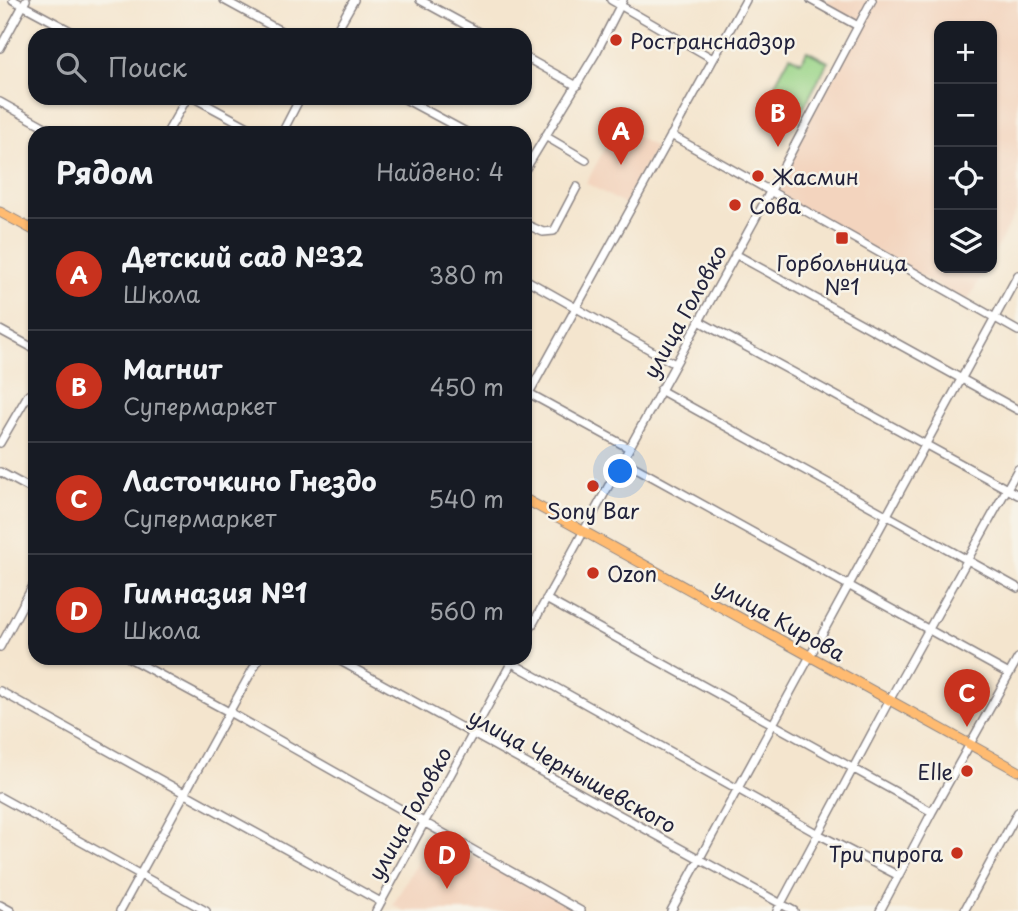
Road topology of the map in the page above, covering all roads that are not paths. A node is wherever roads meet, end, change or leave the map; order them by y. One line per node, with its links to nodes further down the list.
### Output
1 (13, 0): 10 (street)
2 (223, 0): 13 (street)
3 (354, 0): 14 (street)
4 (420, 0): 15 (street)
5 (611, 0): 9 (street)
6 (746, 0): 17 (street)
7 (811, 0): 11 (street)
8 (872, 0): 11 (street, улица Головко)
9 (622, 2): 17 (street); 19 (street)
10 (24, 3): 12 (street); 16 (street)
11 (858, 26): 35 (street, улица Головко)
12 (66, 28)
13 (275, 28)
14 (338, 28)
15 (471, 28)
16 (0, 48)
17 (713, 59): 30 (street)
18 (532, 61): 19 (street)
19 (577, 86): 31 (street)
20 (0, 102): 25 (street)
21 (183, 105): 26 (street)
22 (207, 105): 27 (street)
23 (296, 105): 28 (street)
24 (417, 105): 29 (street)
25 (43, 126)
26 (171, 126)
27 (246, 126)
28 (286, 126)
29 (455, 126)
30 (671, 135): 35 (street); 42 (street)
31 (545, 136): 32 (street); 33 (street)
32 (532, 157)
33 (586, 160)
34 (577, 187): 38 (street)
35 (769, 192): 39 (street, улица Головко); 43 (street)
36 (0, 212): 37 (main road)
37 (28, 227)
38 (532, 227)
39 (735, 254): 44 (street, улица Головко); 49 (street)
40 (1018, 275): 43 (street)
41 (532, 284): 42 (street)
42 (575, 308): 48 (street); 50 (street)
43 (995, 318): 46 (street); 49 (street)
44 (699, 321): 48 (street, улица Головко); 56 (street)
45 (0, 330): 47 (street)
46 (1018, 331)
47 (28, 345)
48 (675, 364): 51 (street, улица Головко)
49 (962, 379): 54 (street); 56 (street)
50 (532, 383)
51 (660, 390): 57 (street, улица Головко); 65 (street)
52 (28, 395): 55 (street)
53 (532, 395): 57 (street)
54 (1018, 410)
55 (0, 443)
56 (926, 445): 62 (street); 65 (street)
57 (629, 448): 58 (street, улица Головко)
58 (622, 460): 66 (street, улица Головко); 68 (street)
59 (1018, 469): 62 (street)
60 (0, 472): 61 (street)
61 (28, 487)
62 (1007, 489): 63 (street); 67 (street)
63 (1018, 495)
64 (532, 503): 66 (main road, улица Кирова)
65 (888, 516): 67 (street); 68 (street)
66 (584, 531): 71 (street, улица Головко); 79 (main road, улица Кирова)
67 (968, 560): 69 (street); 77 (street)
68 (849, 586): 77 (street); 79 (street)
69 (1018, 588)
70 (28, 594): 72 (street)
71 (546, 599): 75 (street, улица Головко); 90 (street)
72 (24, 601): 73 (street); 78 (street)
73 (28, 603)
74 (532, 618): 75 (street)
75 (535, 620): 76 (street, улица Головко)
76 (532, 625)
77 (929, 630): 86 (street); 88 (street)
78 (0, 646)
79 (810, 656): 88 (main road, улица Кирова); 90 (street)
80 (1018, 658): 86 (street)
81 (142, 665): 89 (street)
82 (255, 665): 89 (street)
83 (348, 665): 91 (street, улица Чернышевского)
84 (510, 665): 91 (street, улица Головко)
85 (522, 665): 95 (street)
86 (1009, 674): 92 (street)
87 (0, 691): 96 (street)
88 (890, 699): 92 (main road, улица Кирова); 93 (street)
89 (229, 712): 96 (street); 100 (street)
90 (773, 725): 93 (street); 95 (street)
91 (472, 734): 100 (street, улица Головко); 102 (street, улица Чернышевского)
92 (970, 745): 94 (main road, улица Кирова); 98 (street)
93 (853, 769): 98 (street); 101 (street)
94 (1018, 771)
95 (738, 788): 101 (street); 102 (street)
96 (184, 793): 103 (street); 105 (street)
97 (0, 797): 103 (street)
98 (932, 812): 104 (street)
99 (1018, 812): 116 (street)
100 (425, 822): 105 (street, улица Головко); 112 (street)
101 (818, 834): 104 (street); 107 (street)
102 (700, 859): 107 (street, улица Чернышевского); 113 (street)
103 (139, 874): 109 (street); 110 (street)
104 (899, 876): 115 (street)
105 (381, 902): 111 (street, улица Головко)
106 (0, 905): 108 (street)
107 (779, 907): 114 (street, улица Чернышевского)
108 (11, 911)
109 (120, 911)
110 (206, 911)
111 (376, 911)
112 (581, 911)
113 (671, 911)
114 (794, 911)
115 (880, 911)
116 (964, 911)

